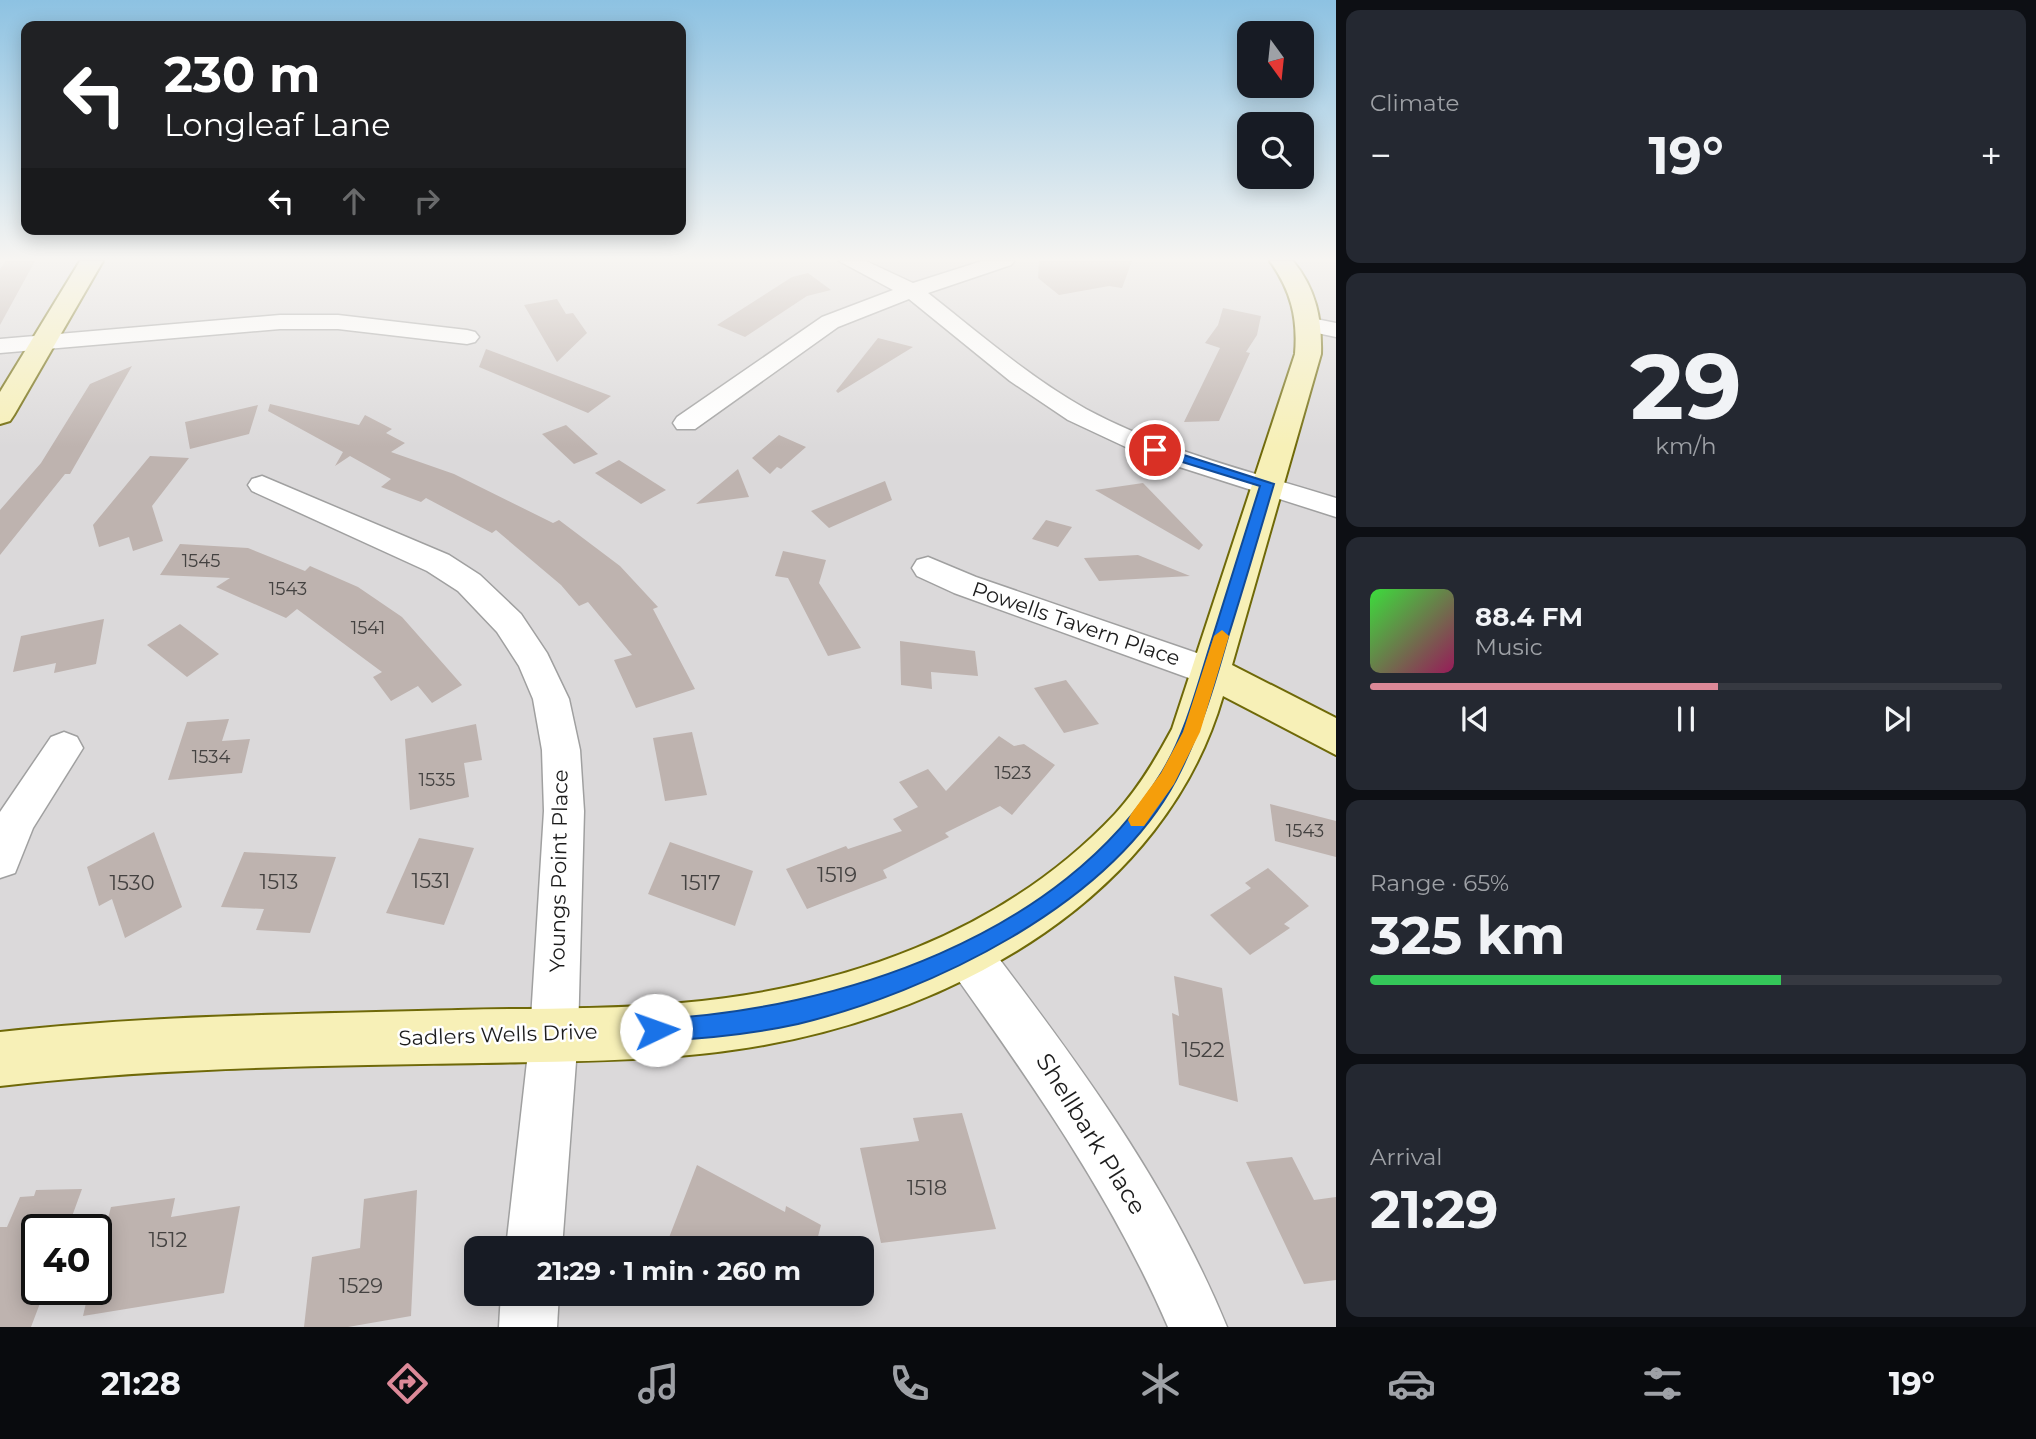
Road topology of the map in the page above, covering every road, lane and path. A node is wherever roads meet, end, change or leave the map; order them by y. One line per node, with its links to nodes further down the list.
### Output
1 (56, 323): 8 (street)
2 (288, 323): 8 (street)
3 (331, 323): 7 (street)
4 (829, 323): 11 (street)
5 (952, 323): 12 (street)
6 (1323, 328): 12 (street, Sadlers Wells Drive)
7 (467, 337)
8 (45, 342): 9 (street); 10 (street)
9 (0, 346)
10 (0, 415)
11 (686, 423)
12 (1267, 484): 14 (street); 16 (street, Sadlers Wells Drive)
13 (262, 485): 21 (street, Youngs Point Place)
14 (1336, 508)
15 (928, 568): 16 (street, Powells Tavern Place)
16 (1211, 672): 17 (street, Powells Tavern Place); 20 (street, Sadlers Wells Drive)
17 (1336, 738)
18 (64, 748): 19 (street)
19 (0, 859)
20 (965, 951): 21 (street, Sadlers Wells Drive); 26 (street, Shellbark Place)
21 (554, 1035): 22 (street, Sadlers Wells Drive); 23 (street, Youngs Point Place)
22 (0, 1059)
23 (535, 1236)
24 (529, 1306): 25 (street)
25 (528, 1327)
26 (1198, 1327)

